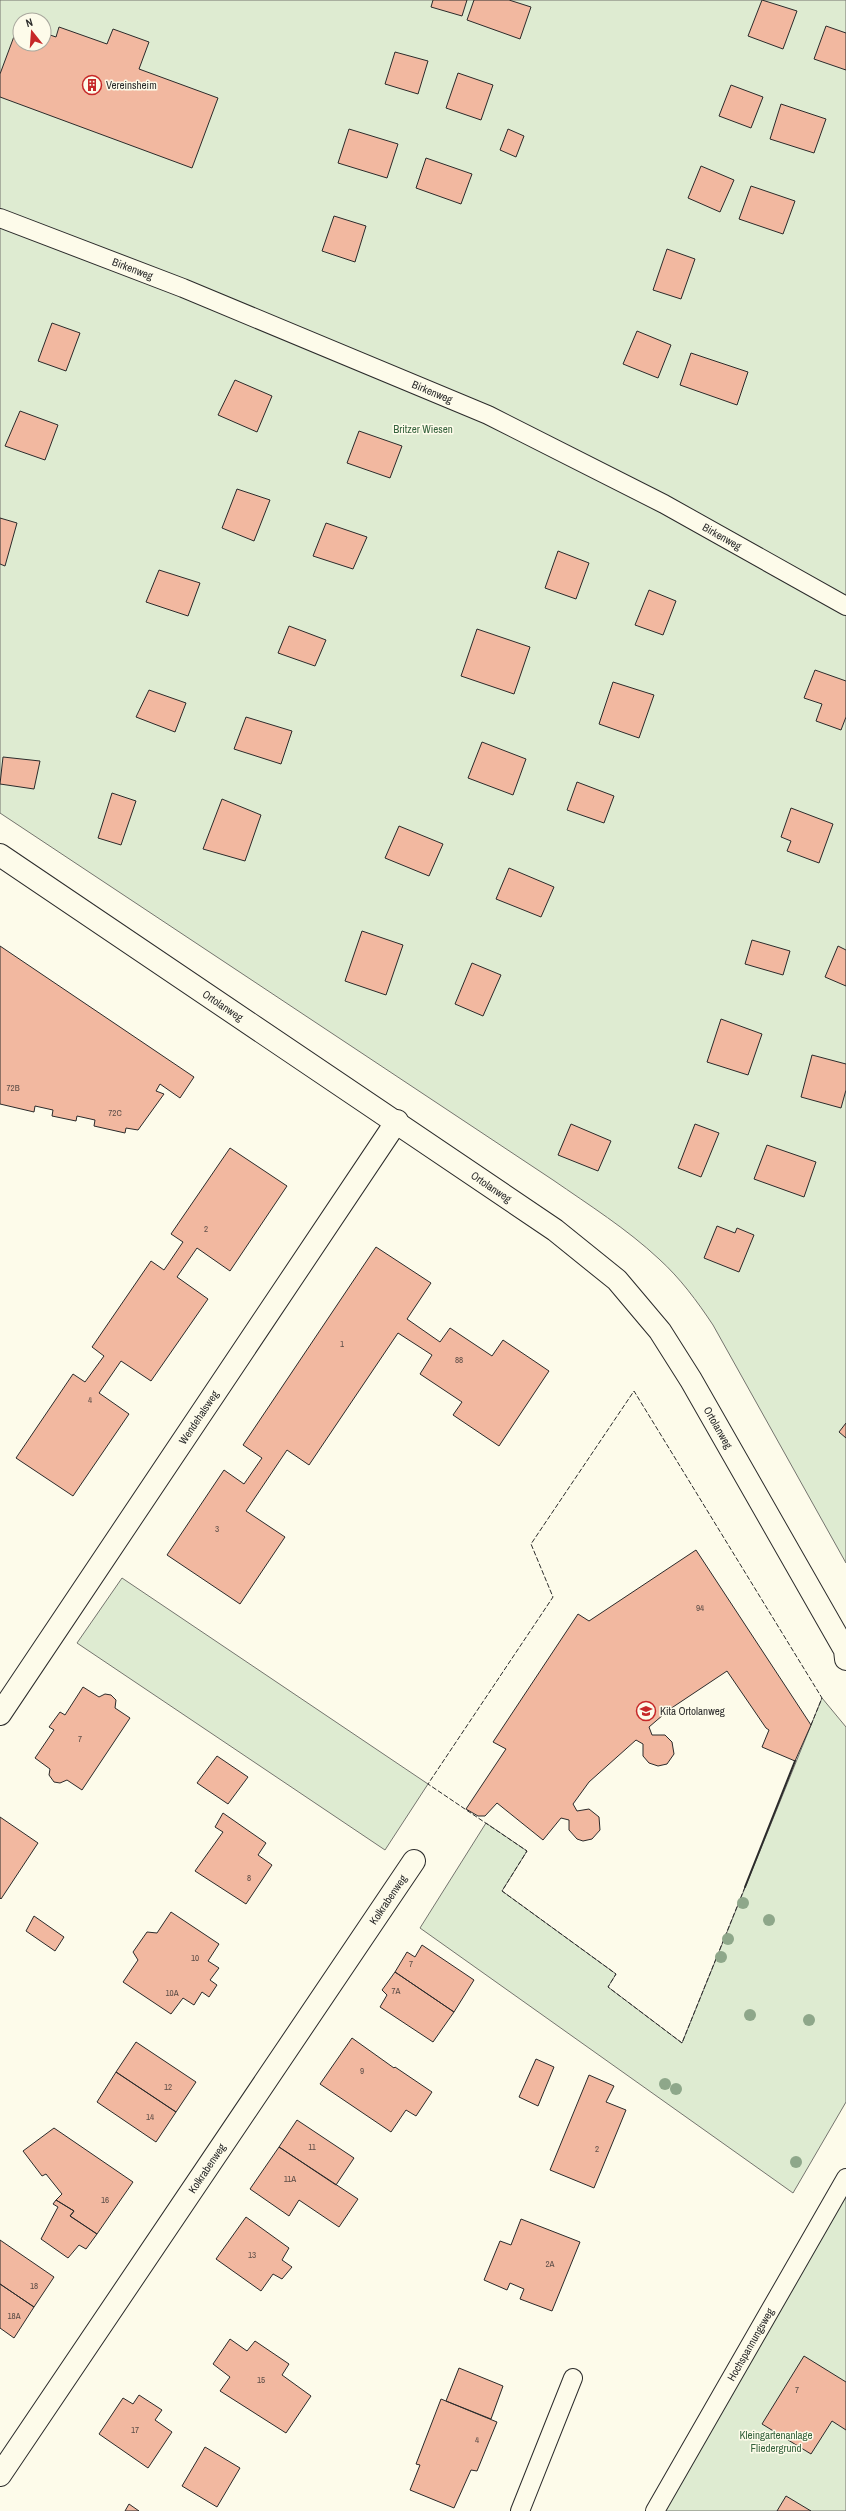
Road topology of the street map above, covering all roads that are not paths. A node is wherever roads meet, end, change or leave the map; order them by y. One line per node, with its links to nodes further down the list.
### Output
1 (0, 218): 2 (lane, Birkenweg)
2 (846, 606)
3 (0, 856): 4 (street, Ortolanweg)
4 (396, 1121): 5 (street, Ortolanweg); 6 (street, Wendehalsweg)
5 (846, 1653)
6 (0, 1714)
7 (414, 1861): 10 (street, Kolkrabenweg)
8 (846, 2178): 12 (lane, Hochspannungsweg)
9 (573, 2378): 11 (lane)
10 (0, 2475)
11 (520, 2511)
12 (655, 2511)

